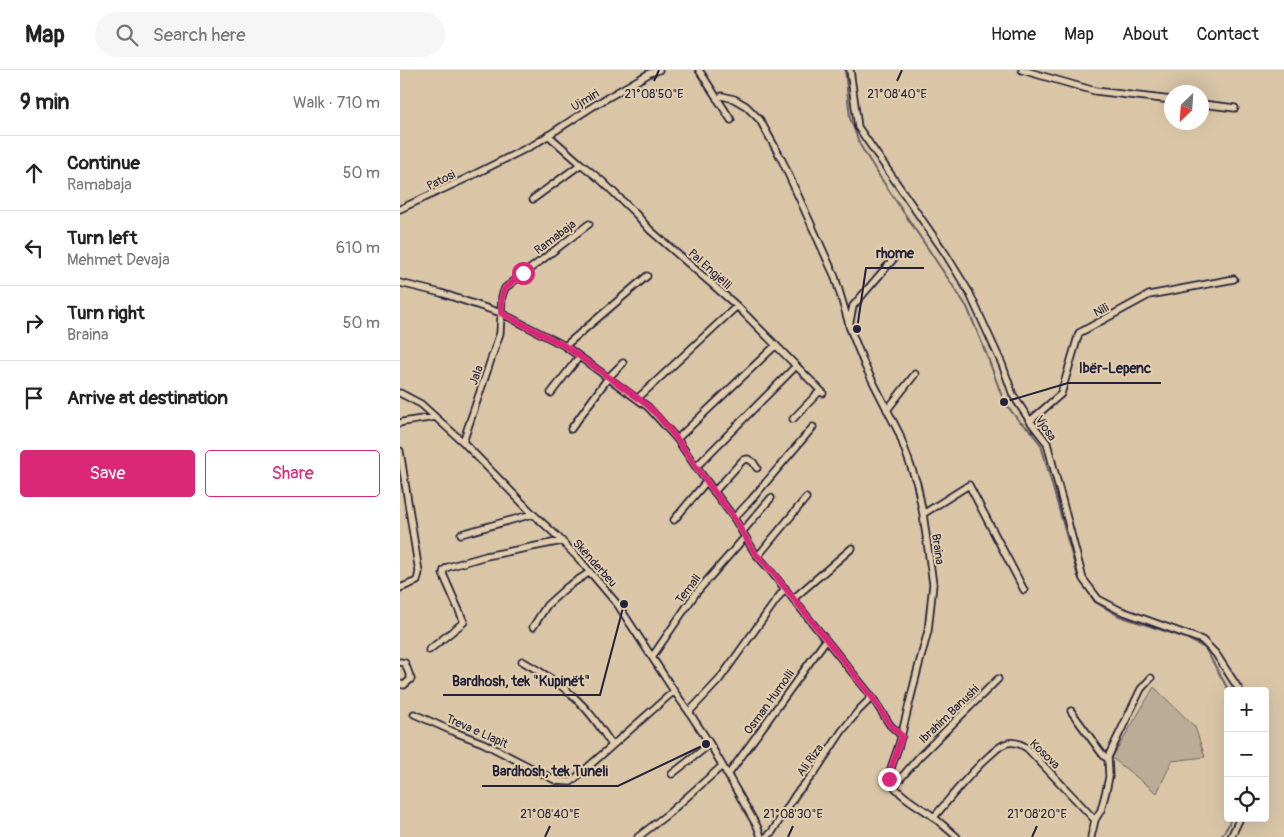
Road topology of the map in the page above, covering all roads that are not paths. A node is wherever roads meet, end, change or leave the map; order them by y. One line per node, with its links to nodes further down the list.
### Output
1 (659, 70): 10 (street, Ujmiri)
2 (699, 70): 5 (street)
3 (850, 70): 35 (street, Vjosa)
4 (1022, 70): 6 (street)
5 (718, 98): 9 (street); 21 (street, Braina)
6 (1164, 99)
7 (1209, 105): 8 (street)
8 (1235, 108)
9 (732, 120)
10 (548, 135): 11 (street, Pal Engjëlli); 13 (street, Patosi)
11 (581, 164): 12 (street); 19 (street, Pal Engjëlli)
12 (533, 199)
13 (400, 209)
14 (589, 224): 20 (street, Ramabaja)
15 (896, 256): 21 (street)
16 (648, 276): 22 (street)
17 (1234, 279): 35 (street, Nili)
18 (400, 283): 20 (street)
19 (736, 306): 23 (street, Pal Engjëlli); 31 (street)
20 (501, 313): 22 (street); 40 (street, Jala)
21 (850, 326): 32 (street, Braina)
22 (565, 346): 24 (street)
23 (776, 346): 34 (street, Pal Engjëlli); 39 (street)
24 (578, 357): 28 (street); 30 (street)
25 (623, 362): 28 (street)
26 (793, 368): 42 (street)
27 (915, 374): 32 (street)
28 (608, 378): 31 (street); 38 (street)
29 (400, 392): 33 (street, Skënderbeu)
30 (551, 393)
31 (638, 398): 39 (street)
32 (887, 410): 49 (street, Braina)
33 (436, 417): 36 (street); 40 (street, Skënderbeu)
34 (794, 419)
35 (1030, 421): 71 (street, Vjosa)
36 (400, 423)
37 (813, 427): 50 (street)
38 (571, 429)
39 (677, 439): 42 (street)
40 (463, 442): 48 (street, Skënderbeu)
41 (400, 451): 58 (street)
42 (696, 467): 44 (street)
43 (758, 468): 45 (street)
44 (706, 482): 45 (street); 51 (street)
45 (714, 492): 50 (street)
46 (771, 498): 53 (street, Temali)
47 (806, 498): 56 (street)
48 (533, 514): 52 (street); 54 (street, Skënderbeu)
49 (923, 514): 60 (street); 77 (street, Braina)
50 (734, 518): 53 (street)
51 (674, 520)
52 (461, 534)
53 (743, 534): 56 (street); 65 (street, Temali)
54 (562, 541): 57 (street, Skënderbeu); 64 (street)
55 (852, 548): 61 (street)
56 (758, 556): 59 (street)
57 (590, 572): 62 (street); 65 (street, Skënderbeu)
58 (400, 588)
59 (785, 588): 61 (street); 75 (street)
60 (1024, 590)
61 (793, 599): 63 (street)
62 (533, 626)
63 (826, 640): 73 (street); 83 (street, Osman Humolli)
64 (429, 650)
65 (652, 656): 72 (street, Skënderbeu)
66 (522, 661): 79 (street)
67 (400, 662): 70 (street)
68 (1151, 678): 80 (street)
69 (998, 679): 84 (street, Ibrahim Banushi)
70 (400, 684)
71 (1237, 687)
72 (674, 691): 75 (street, Skënderbeu); 79 (street, Treva e Llapit)
73 (872, 697): 77 (street); 90 (street, Ali Riza)
74 (1071, 711): 80 (street)
75 (689, 712): 78 (street, Skënderbeu)
76 (414, 714): 79 (street, Treva e Llapit)
77 (902, 736): 84 (street, Braina)
78 (710, 744): 81 (street, Skënderbeu); 82 (street)
79 (612, 745)
80 (1108, 757): 86 (street)
81 (722, 766): 83 (street, Skënderbeu); 88 (street)
82 (672, 774)
83 (728, 775): 89 (street, Skënderbeu)
84 (894, 786): 85 (street)
85 (934, 817): 86 (street, Kosova); 91 (street)
86 (1095, 820): 92 (street)
87 (1238, 822): 93 (street)
88 (638, 837)
89 (761, 837)
90 (766, 837)
91 (958, 837)
92 (1091, 837)
93 (1231, 837)

